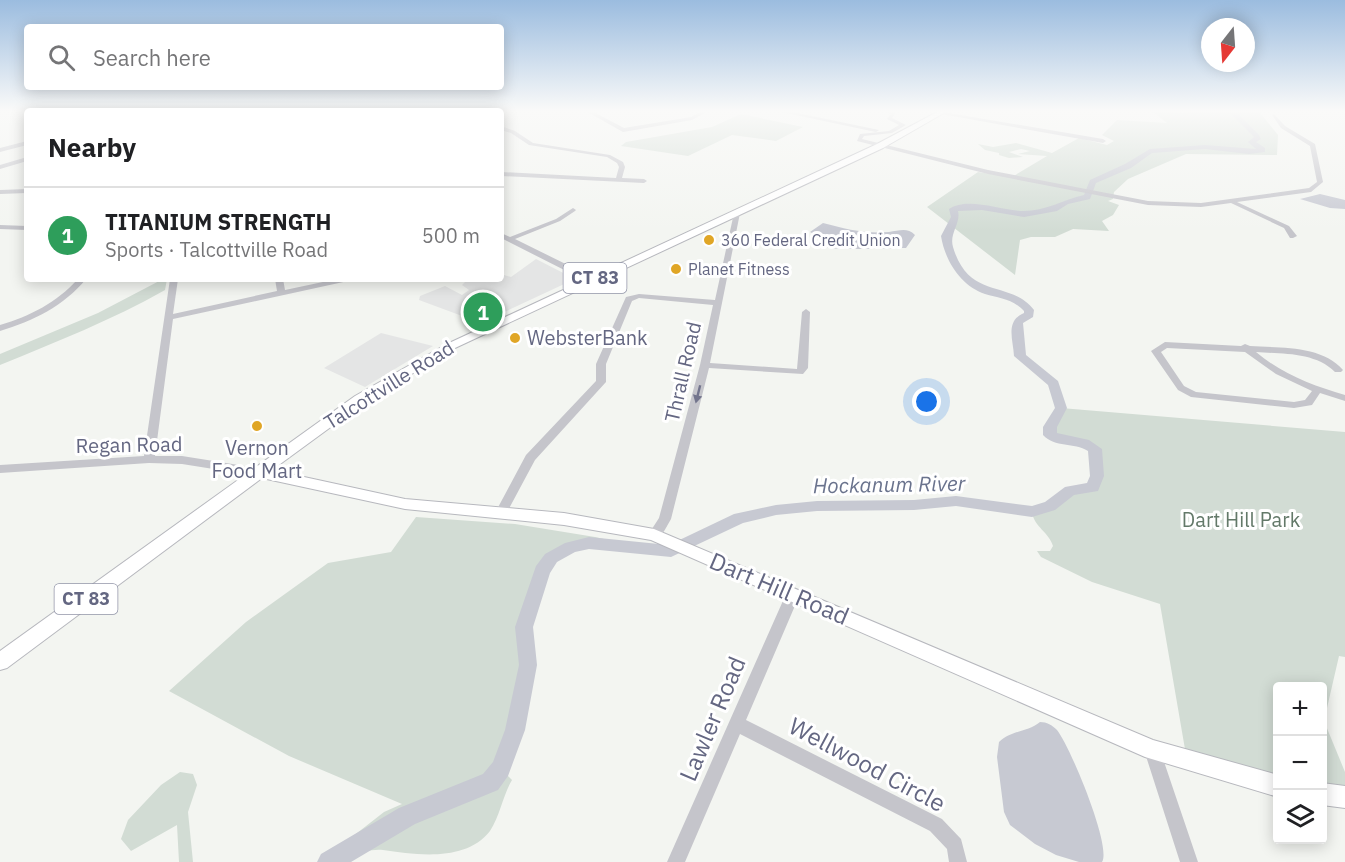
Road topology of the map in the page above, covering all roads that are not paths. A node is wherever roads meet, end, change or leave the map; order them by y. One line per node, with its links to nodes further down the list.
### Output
1 (573, 150): 8 (street)
2 (873, 150): 14 (main road, Talcottville Road / CT 83)
3 (894, 150): 12 (street)
4 (1314, 150): 12 (street)
5 (24, 160): 6 (street)
6 (0, 167)
7 (504, 174): 8 (street)
8 (618, 180): 9 (street)
9 (644, 181)
10 (24, 191): 11 (street)
11 (0, 192)
12 (1233, 202): 18 (street)
13 (573, 210): 19 (street)
14 (737, 213): 20 (main road, Talcottville Road / CT 83); 26 (street, Thrall Road)
15 (0, 227): 16 (street)
16 (24, 228)
17 (504, 236): 19 (street)
18 (1293, 236)
19 (510, 239): 20 (street)
20 (591, 280): 37 (main road, Talcottville Road / CT 83)
21 (79, 282): 29 (street)
22 (174, 282): 28 (street)
23 (279, 282): 25 (street)
24 (334, 282): 25 (street)
25 (281, 293): 28 (street)
26 (717, 303): 31 (street, Thrall Road); 38 (street)
27 (806, 312): 31 (street)
28 (169, 317): 35 (street)
29 (0, 328)
30 (1244, 345): 32 (street); 33 (street); 33 (street)
31 (705, 365): 39 (street, Thrall Road, one-way to 39)
32 (1338, 370)
33 (1317, 390): 34 (street)
34 (1345, 398)
35 (149, 459): 36 (street, Regan Road); 37 (street, Regan Road)
36 (0, 469)
37 (258, 472): 38 (main road, Dart Hill Road); 41 (main road, Talcottville Road / CT 83)
38 (501, 513): 39 (main road, Dart Hill Road)
39 (654, 535): 40 (main road, Dart Hill Road)
40 (793, 594): 42 (street, Lawler Road); 43 (main road, Dart Hill Road)
41 (0, 662)
42 (737, 724): 47 (street, Lawler Road); 48 (street, Wellwood Circle)
43 (1152, 750): 44 (main road, Dart Hill Road); 49 (street)
44 (1273, 785)
45 (1327, 795): 46 (main road)
46 (1345, 797)
47 (676, 862)
48 (958, 862)
49 (1189, 862)

